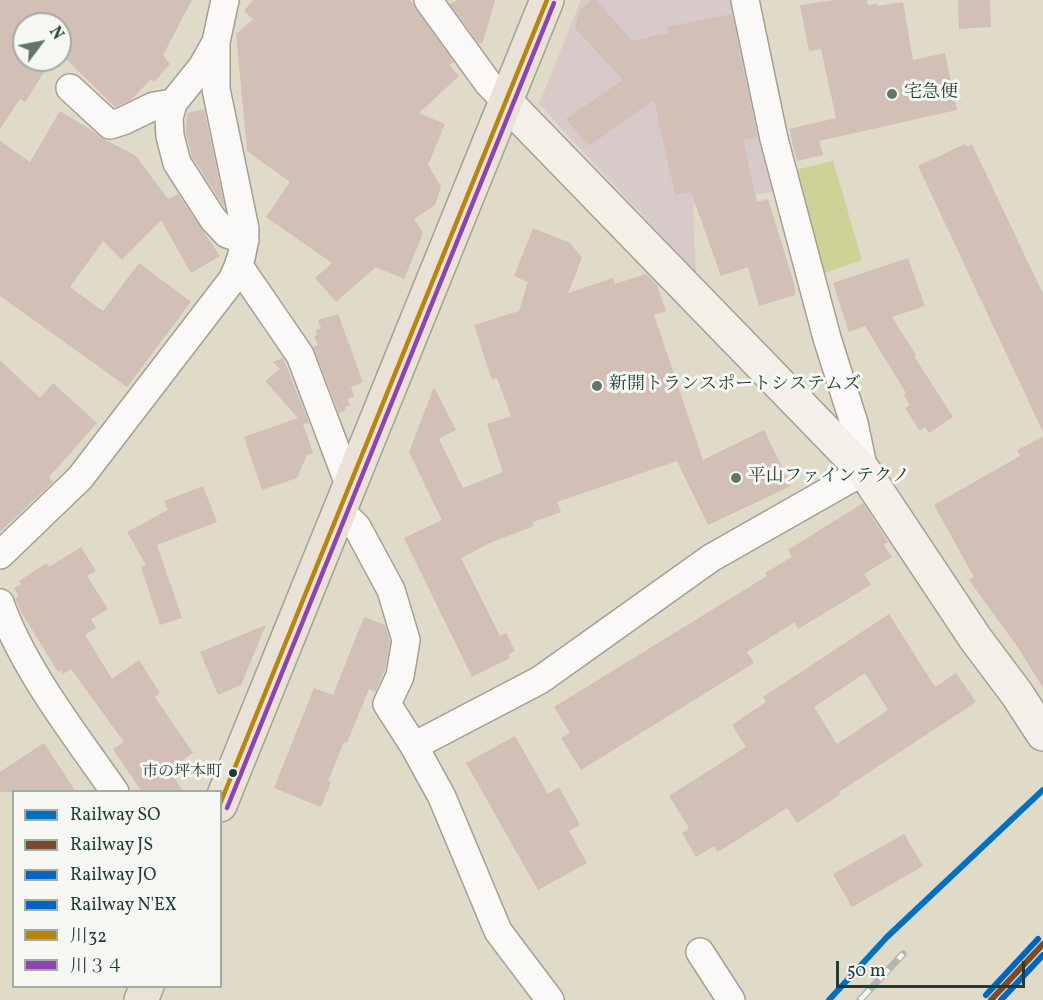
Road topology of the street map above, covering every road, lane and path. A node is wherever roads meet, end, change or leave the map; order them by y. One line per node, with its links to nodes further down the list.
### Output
1 (225, 0): 5 (street)
2 (428, 0): 7 (street)
3 (547, 0): 7 (highway)
4 (745, 0): 10 (street)
5 (216, 42): 8 (street); 9 (street)
6 (70, 88): 8 (street)
7 (506, 102): 10 (street); 11 (highway)
8 (173, 103): 9 (street)
9 (242, 253): 11 (street); 12 (street)
10 (864, 471): 14 (street); 15 (street)
11 (345, 499): 15 (street); 17 (highway)
12 (0, 555)
13 (0, 603): 16 (street)
14 (1038, 715)
15 (414, 746): 19 (street)
16 (114, 790)
17 (222, 800)
18 (700, 952): 20 (street)
19 (550, 1000)
20 (731, 1000)

